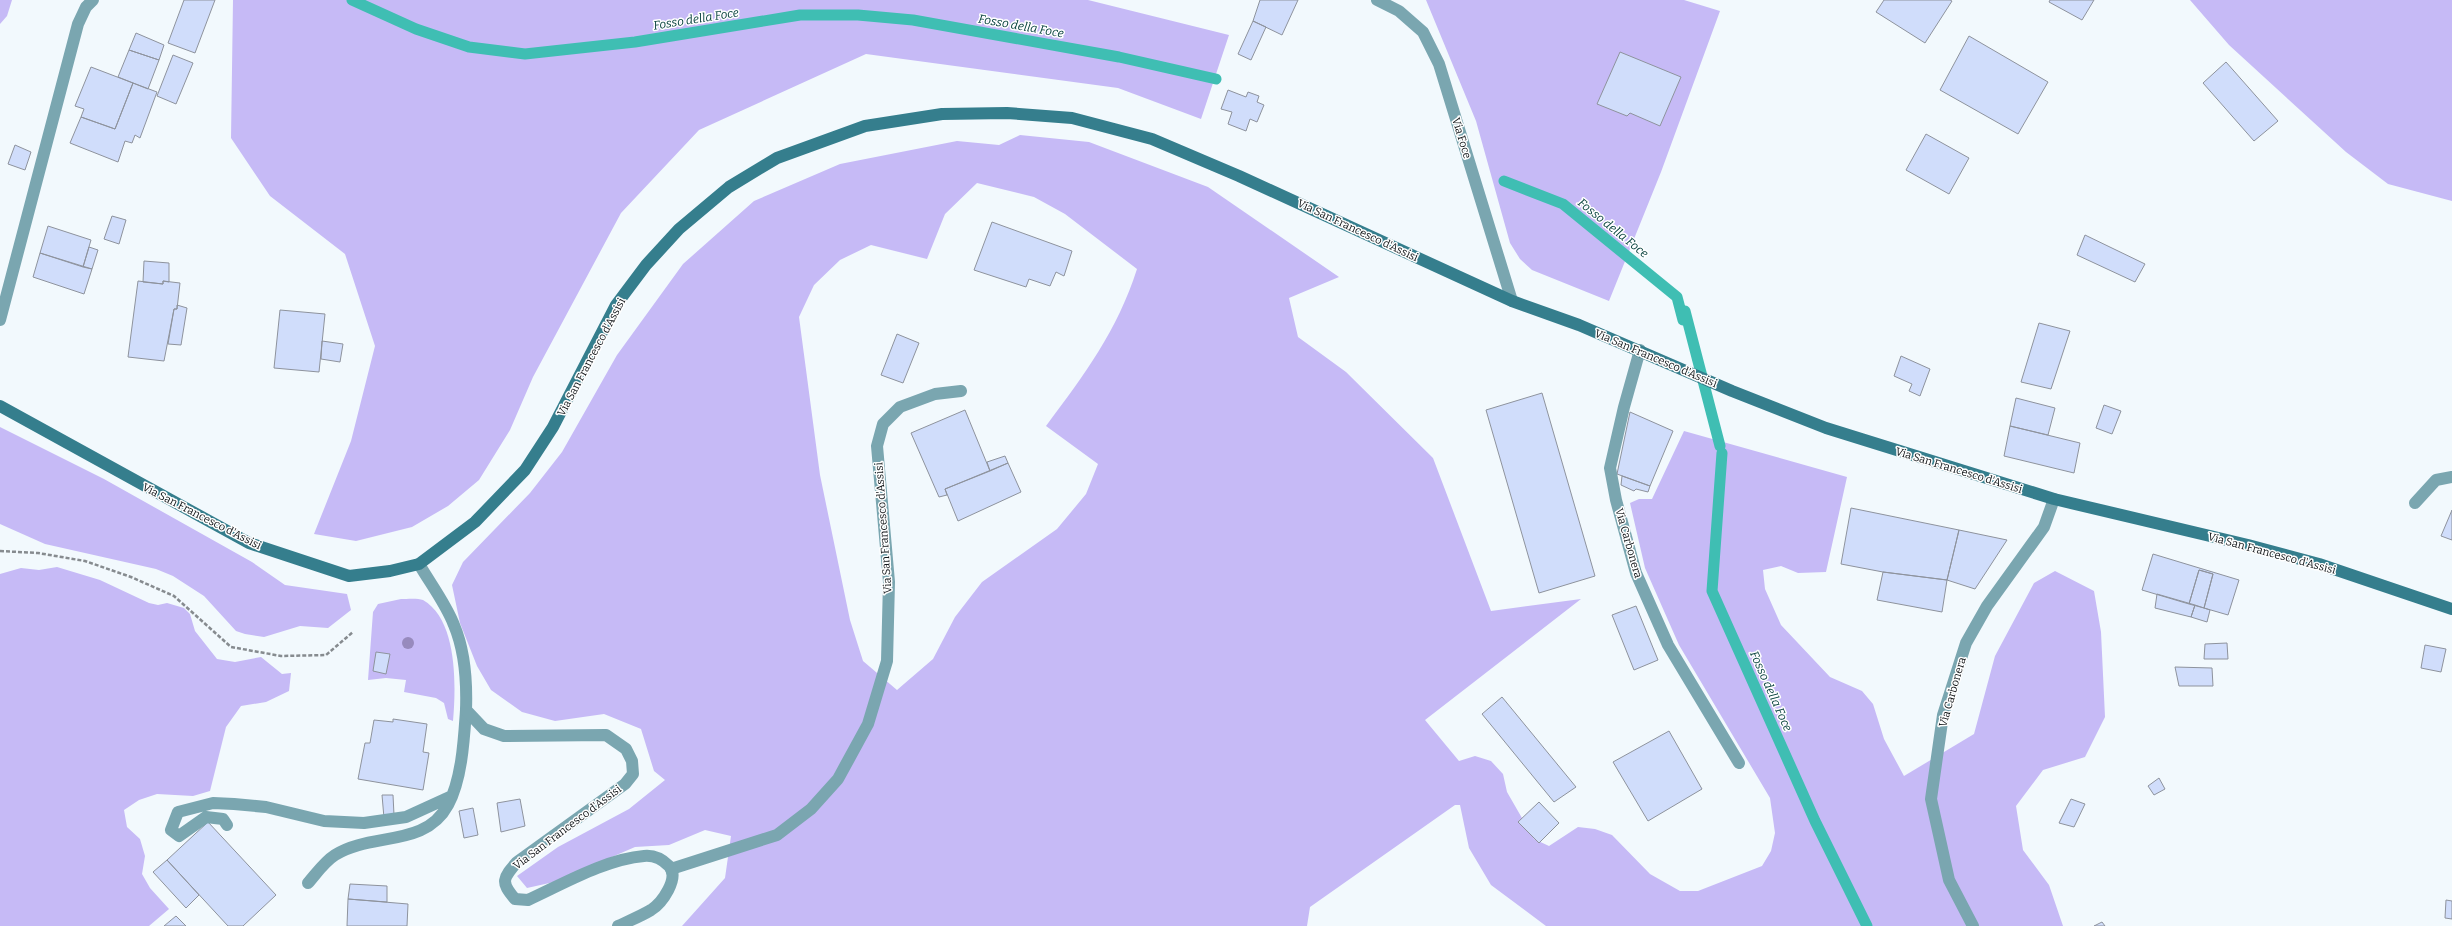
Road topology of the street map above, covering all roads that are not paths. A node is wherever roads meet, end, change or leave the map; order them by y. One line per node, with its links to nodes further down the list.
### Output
1 (93, 0): 4 (street)
2 (1376, 0): 3 (street, Via Foce)
3 (1512, 301): 5 (main road, Via San Francesco d'Assisi); 11 (main road, Via San Francesco d'Assisi)
4 (0, 320)
5 (1640, 350): 9 (main road, Via San Francesco d'Assisi); 14 (street, Via Carbonera)
6 (961, 391): 17 (street, Via San Francesco d'Assisi)
7 (0, 406): 11 (main road, Via San Francesco d'Assisi)
8 (2452, 477): 10 (street)
9 (2054, 499): 12 (main road, Via San Francesco d'Assisi); 20 (street, Via Carbonera)
10 (2415, 503)
11 (419, 564): 13 (street)
12 (2452, 609)
13 (466, 710): 15 (street); 17 (street, Via San Francesco d'Assisi)
14 (1739, 763)
15 (452, 796): 16 (street); 18 (street)
16 (228, 824)
17 (671, 869): 19 (street)
18 (308, 883)
19 (618, 926)
20 (1973, 926)

